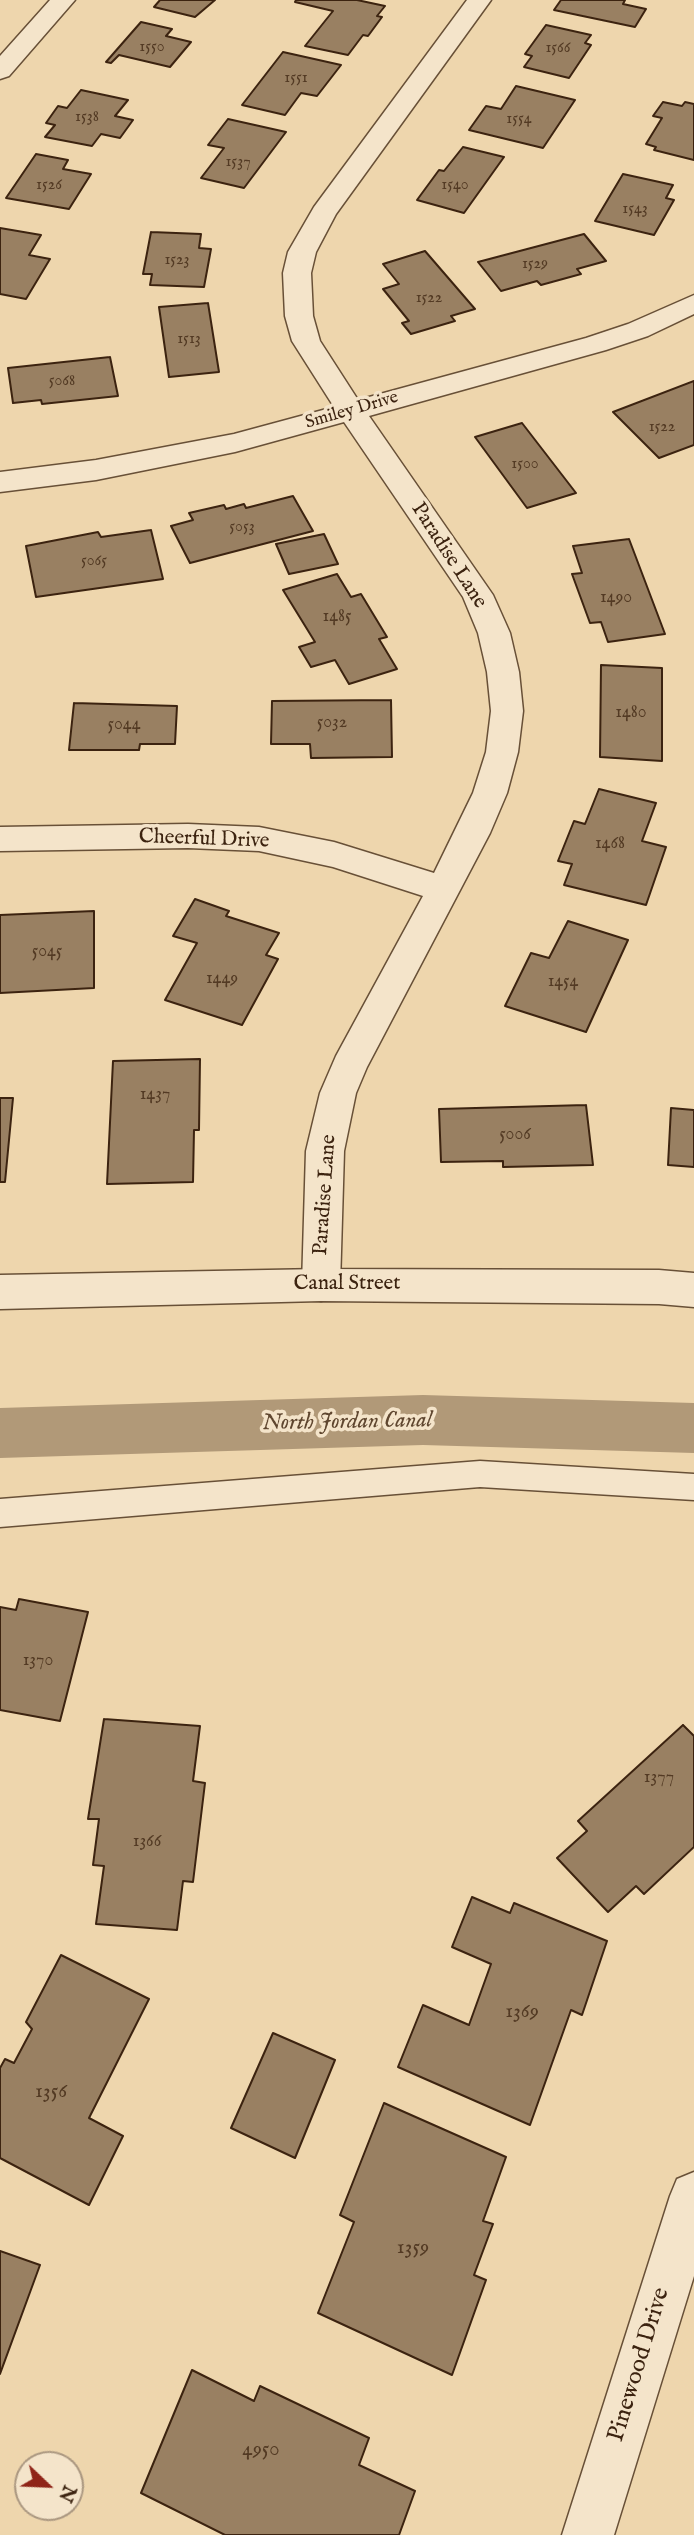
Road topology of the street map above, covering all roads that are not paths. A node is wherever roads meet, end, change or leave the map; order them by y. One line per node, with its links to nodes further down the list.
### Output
1 (64, 0): 3 (street)
2 (479, 0): 5 (street, Paradise Lane)
3 (0, 71)
4 (694, 303): 5 (street, Smiley Drive)
5 (352, 411): 6 (street, Smiley Drive); 8 (street, Paradise Lane)
6 (0, 482)
7 (0, 839): 8 (street, Cheerful Drive)
8 (443, 889): 9 (street, Paradise Lane)
9 (321, 1284): 10 (street, Canal Street); 11 (street, Canal Street)
10 (694, 1290)
11 (0, 1292)
12 (694, 1487): 13 (lane)
13 (0, 1513)
14 (694, 2196): 15 (street, Pinewood Drive)
15 (588, 2535)

